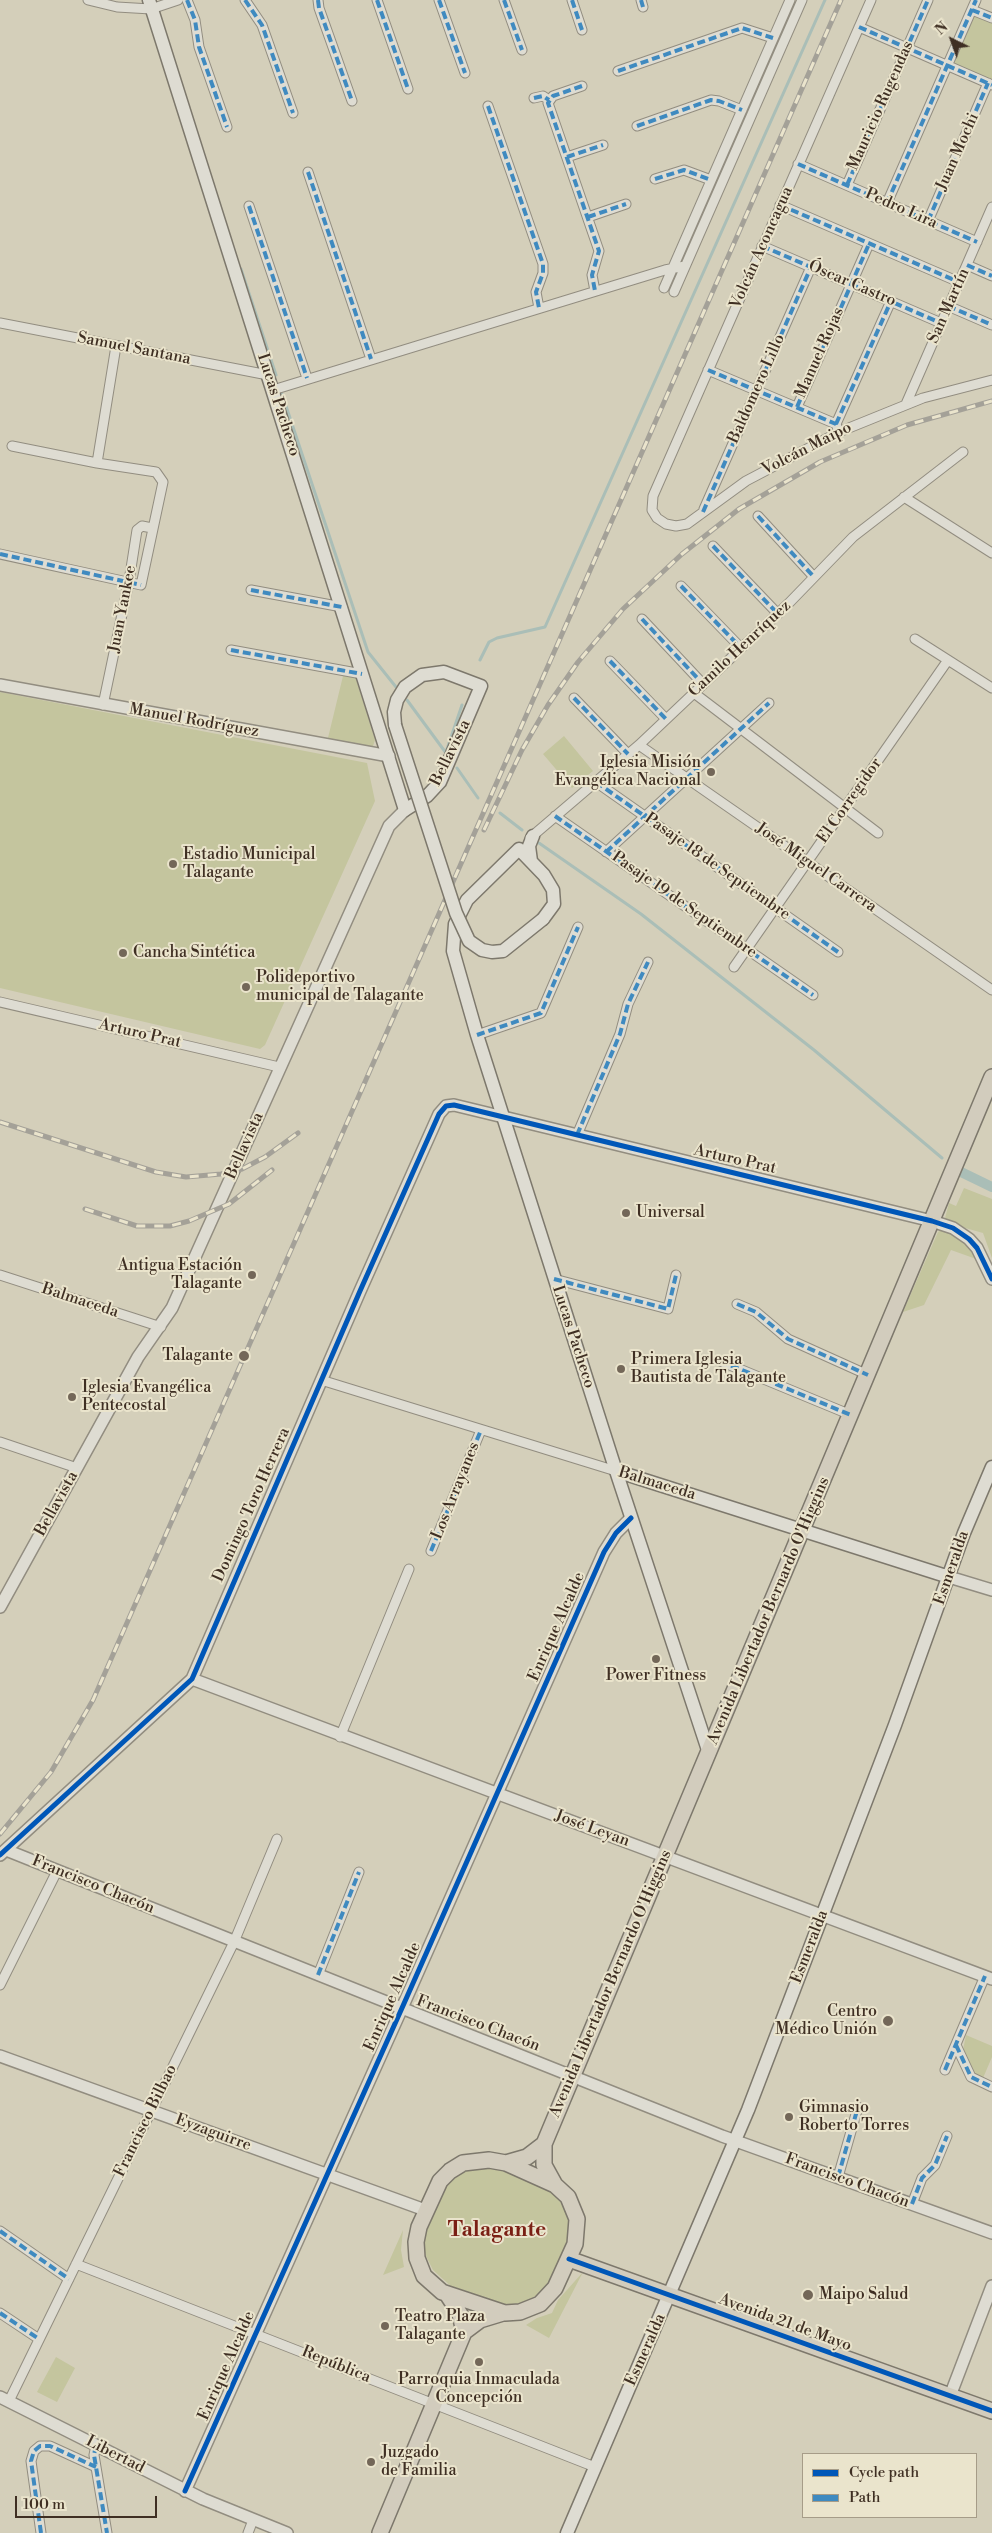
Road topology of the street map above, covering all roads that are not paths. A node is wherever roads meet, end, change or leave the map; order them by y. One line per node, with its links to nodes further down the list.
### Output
1 (88, 0): 15 (street)
2 (178, 0): 15 (street)
3 (187, 0): 36 (street)
4 (245, 0): 34 (street)
5 (318, 0): 31 (street)
6 (378, 0): 28 (street)
7 (439, 0): 25 (street)
8 (504, 0): 22 (street)
9 (572, 0): 19 (street)
10 (790, 0): 20 (street)
11 (802, 0): 55 (street)
12 (871, 0): 18 (street, Volcán Aconcagua)
13 (928, 0): 21 (street, Mauricio Rugendas)
14 (976, 0): 16 (street)
15 (150, 4): 73 (main road, Lucas Pacheco)
16 (972, 10): 17 (street); 23 (street)
17 (992, 18)
18 (859, 27): 21 (street); 39 (street, Volcán Aconcagua)
19 (582, 30)
20 (773, 38): 24 (street); 33 (street)
21 (907, 48): 23 (street); 43 (street, Mauricio Rugendas)
22 (522, 50)
23 (948, 66): 26 (street); 44 (street)
24 (618, 71)
25 (464, 73)
26 (990, 84): 50 (street, Juan Mochi)
27 (582, 86): 30 (street)
28 (408, 89)
29 (534, 98): 30 (street)
30 (549, 100): 38 (street)
31 (352, 101)
32 (488, 106): 66 (street)
33 (742, 110): 35 (street); 42 (street)
34 (293, 113)
35 (637, 126)
36 (227, 127)
37 (603, 145): 38 (street)
38 (567, 157): 49 (street)
39 (798, 164): 43 (street, Pedro Lira); 46 (street, Volcán Aconcagua)
40 (308, 172): 71 (street)
41 (655, 179): 42 (street)
42 (711, 180): 57 (street)
43 (847, 185): 44 (street, Pedro Lira)
44 (887, 203): 50 (street, Pedro Lira)
45 (626, 204): 49 (street)
46 (780, 205): 52 (street); 53 (street, Volcán Aconcagua)
47 (249, 206): 74 (street)
48 (992, 207): 51 (street, San Martín)
49 (588, 218): 62 (street)
50 (928, 221): 51 (street, Pedro Lira)
51 (977, 242): 54 (street, San Martín)
52 (869, 244): 59 (street); 60 (street, Manuel Rojas)
53 (762, 246): 56 (street, Óscar Castro); 72 (street, Volcán Aconcagua)
54 (966, 265): 58 (street); 59 (street, San Martín)
55 (685, 266): 57 (street); 63 (street)
56 (811, 267): 60 (street, Óscar Castro); 77 (street, Baldomero Lillo)
57 (673, 268): 61 (street); 62 (street)
58 (992, 276)
59 (959, 282): 65 (street, San Martín)
60 (851, 284): 64 (street, Óscar Castro); 79 (street, Manuel Rojas)
61 (664, 288)
62 (595, 291): 66 (street)
63 (674, 292)
64 (891, 301): 68 (street, Óscar Castro); 80 (street)
65 (948, 306): 68 (street, San Martín); 69 (street)
66 (539, 308): 71 (street)
67 (0, 323): 70 (street, Samuel Santana)
68 (941, 323): 78 (street, San Martín)
69 (992, 325)
70 (116, 346): 73 (street, Samuel Santana); 83 (street)
71 (371, 359): 74 (street)
72 (708, 370): 77 (street); 84 (street, Volcán Aconcagua)
73 (268, 375): 76 (main road, Lucas Pacheco)
74 (307, 378): 76 (street)
75 (992, 380): 78 (street, Volcán Maipo)
76 (273, 390): 96 (main road, Lucas Pacheco)
77 (756, 390): 79 (street); 86 (street, Baldomero Lillo)
78 (906, 404): 80 (street, Volcán Maipo)
79 (796, 407): 80 (street)
80 (838, 428): 86 (street, Volcán Maipo)
81 (12, 446): 83 (street)
82 (964, 452): 85 (street, Camilo Henríquez)
83 (97, 463): 88 (street)
84 (653, 496): 86 (street, Volcán Maipo)
85 (904, 497): 90 (street); 92 (street, Camilo Henríquez)
86 (702, 512)
87 (758, 516): 92 (street)
88 (152, 528): 93 (street, Juan Yankee); 93 (street)
89 (713, 546): 97 (street)
90 (992, 553)
91 (0, 554): 93 (street)
92 (814, 577): 97 (street, Camilo Henríquez)
93 (129, 581): 111 (street, Juan Yankee)
94 (681, 586): 100 (street)
95 (250, 590): 96 (street)
96 (342, 607): 104 (main road, Lucas Pacheco)
97 (778, 614): 100 (street, Camilo Henríquez)
98 (642, 619): 105 (street)
99 (915, 638): 102 (street)
100 (741, 648): 105 (street, Camilo Henríquez)
101 (231, 650): 104 (street)
102 (948, 660): 107 (street); 119 (street, El Corregidor)
103 (610, 661): 112 (street)
104 (362, 674): 116 (main road, Lucas Pacheco)
105 (703, 684): 108 (street, Camilo Henríquez)
106 (0, 685): 111 (street, Manuel Rodríguez)
107 (992, 688)
108 (694, 693): 112 (street, Camilo Henríquez); 113 (street)
109 (574, 698): 115 (street)
110 (769, 703): 113 (street)
111 (103, 705): 116 (street, Manuel Rodríguez)
112 (666, 719): 114 (street, Camilo Henríquez)
113 (741, 729): 117 (street); 119 (street)
114 (639, 745): 115 (street, Camilo Henríquez); 117 (street, José Miguel Carrera)
115 (628, 754): 118 (street, Camilo Henríquez)
116 (389, 756): 120 (main road, Lucas Pacheco)
117 (686, 778): 122 (street); 129 (street, José Miguel Carrera)
118 (596, 782): 121 (street, Camilo Henríquez); 122 (street, Pasaje 18 de Septiembre)
119 (845, 808): 123 (street); 129 (street, El Corregidor)
120 (405, 810): 128 (main road, Bellavista, bridge); 140 (street, Bellavista)
121 (555, 816): 124 (street, Camilo Henríquez); 126 (street, Pasaje 19 de Septiembre)
122 (644, 817): 126 (street); 130 (street, Pasaje 18 de Septiembre)
123 (878, 833)
124 (533, 836): 125 (street, Camilo Henríquez); 128 (main road)
125 (519, 849): 127 (main road, Lucas Pacheco); 128 (main road)
126 (606, 852): 132 (street, Pasaje 19 de Septiembre)
127 (506, 861): 128 (main road); 139 (main road, Lucas Pacheco)
128 (531, 861)
129 (807, 862): 130 (street, El Corregidor); 136 (street, José Miguel Carrera)
130 (775, 908): 132 (street, El Corregidor); 133 (street, Pasaje 18 de Septiembre)
131 (578, 927): 139 (street)
132 (747, 949): 135 (street, El Corregidor); 137 (street, Pasaje 19 de Septiembre)
133 (838, 952)
134 (648, 962): 144 (street)
135 (734, 967)
136 (992, 990)
137 (813, 995)
138 (0, 1002): 140 (street, Arturo Prat)
139 (477, 1035): 143 (main road, Lucas Pacheco)
140 (280, 1067): 151 (street, Bellavista)
141 (991, 1084): 145 (main road, Avenida Libertador Bernardo O'Higgins)
142 (446, 1106): 143 (street, Arturo Prat); 154 (street, Domingo Toro Herrera)
143 (504, 1118): 144 (street, Arturo Prat); 148 (main road, Lucas Pacheco)
144 (577, 1135): 145 (street, Arturo Prat)
145 (932, 1221): 149 (street, Arturo Prat); 153 (main road, Avenida Libertador Bernardo O'Higgins)
146 (676, 1274): 148 (street)
147 (0, 1275): 151 (street, Balmaceda)
148 (554, 1279): 160 (main road, Lucas Pacheco)
149 (992, 1279)
150 (737, 1304): 153 (street)
151 (161, 1328): 159 (street, Bellavista)
152 (720, 1361): 155 (street)
153 (868, 1375): 155 (main road, Avenida Libertador Bernardo O'Higgins)
154 (322, 1380): 156 (street, Balmaceda); 169 (street, Domingo Toro Herrera)
155 (851, 1415): 163 (main road, Avenida Libertador Bernardo O'Higgins)
156 (481, 1430): 160 (street, Balmaceda); 164 (street, Los Arrayanes)
157 (0, 1442): 159 (street)
158 (992, 1467): 161 (main road, Esmeralda)
159 (77, 1468): 168 (street, Bellavista)
160 (616, 1471): 162 (main road, Lucas Pacheco); 163 (main road, Balmaceda)
161 (988, 1488): 166 (main road, Esmeralda)
162 (631, 1518): 171 (main road, Lucas Pacheco); 172 (street, Enrique Alcalde)
163 (803, 1530): 166 (main road, Balmaceda); 171 (main road, Avenida Libertador Bernardo O'Higgins)
164 (431, 1551)
165 (409, 1569): 170 (street)
166 (949, 1577): 167 (street, Balmaceda); 178 (main road, Esmeralda)
167 (992, 1590)
168 (0, 1607)
169 (192, 1679): 170 (street, José Leyan); 174 (street, Domingo Toro Herrera)
170 (340, 1737): 172 (street, José Leyan)
171 (709, 1753): 175 (main road, Avenida Libertador Bernardo O'Higgins)
172 (496, 1794): 175 (street, José Leyan); 183 (street, Enrique Alcalde)
173 (277, 1839): 179 (street, Francisco Bilbao)
174 (3, 1852): 176 (street, Francisco Chacón)
175 (666, 1856): 178 (street, José Leyan); 187 (main road, Avenida Libertador Bernardo O'Higgins)
176 (57, 1871): 179 (street, Francisco Chacón); 182 (street)
177 (359, 1872): 180 (street)
178 (822, 1915): 181 (street, José Leyan); 192 (main road, Esmeralda)
179 (234, 1942): 180 (street, Francisco Chacón); 190 (street, Francisco Bilbao)
180 (318, 1975): 183 (street, Francisco Chacón)
181 (988, 1977): 184 (street)
182 (0, 1985)
183 (402, 2008): 187 (street, Francisco Chacón); 195 (street, Enrique Alcalde)
184 (956, 2045): 186 (street); 188 (street)
185 (0, 2056): 190 (street, Eyzaguirre)
186 (945, 2070)
187 (573, 2075): 192 (street, Francisco Chacón); 193 (main road, Avenida Libertador Bernardo O'Higgins)
188 (992, 2087)
189 (858, 2107): 196 (street)
190 (150, 2111): 195 (street, Eyzaguirre); 203 (street, Francisco Bilbao)
191 (947, 2136): 198 (street)
192 (735, 2140): 196 (street, Francisco Chacón); 207 (main road, Esmeralda)
193 (544, 2144): 194 (main road); 197 (main road, Avenida Libertador Bernardo O'Higgins)
194 (506, 2163): 197 (main road); 199 (main road)
195 (328, 2174): 199 (street, Eyzaguirre); 211 (street, Enrique Alcalde)
196 (838, 2178): 198 (street, Francisco Chacón)
197 (555, 2185): 202 (main road)
198 (912, 2204): 201 (street, Francisco Chacón)
199 (426, 2210): 206 (main road)
200 (0, 2231): 204 (street)
201 (992, 2233)
202 (569, 2259): 207 (main road, Avenida 21 de Mayo); 209 (main road)
203 (76, 2264): 204 (street, Francisco Bilbao); 211 (street, República)
204 (69, 2278): 212 (street, Francisco Bilbao)
205 (992, 2286): 213 (street)
206 (447, 2294): 209 (main road); 210 (main road)
207 (670, 2296): 213 (main road, Avenida 21 de Mayo); 219 (main road, Esmeralda)
208 (0, 2313): 212 (street)
209 (505, 2313): 210 (main road)
210 (464, 2332): 215 (main road)
211 (256, 2333): 215 (street, República); 220 (street, Enrique Alcalde)
212 (39, 2339): 214 (street, Francisco Bilbao)
213 (950, 2396): 216 (main road, Avenida 21 de Mayo)
214 (5, 2399): 217 (street, Libertad)
215 (434, 2404): 219 (street, República); 226 (main road)
216 (992, 2411)
217 (96, 2445): 218 (street); 220 (street, Libertad)
218 (96, 2467): 222 (street); 223 (street)
219 (595, 2467): 227 (main road, Esmeralda)
220 (185, 2491): 221 (street, Libertad)
221 (253, 2520): 224 (street); 225 (street, Libertad)
222 (41, 2533)
223 (107, 2533)
224 (248, 2533)
225 (287, 2533)
226 (380, 2533)
227 (567, 2533)

